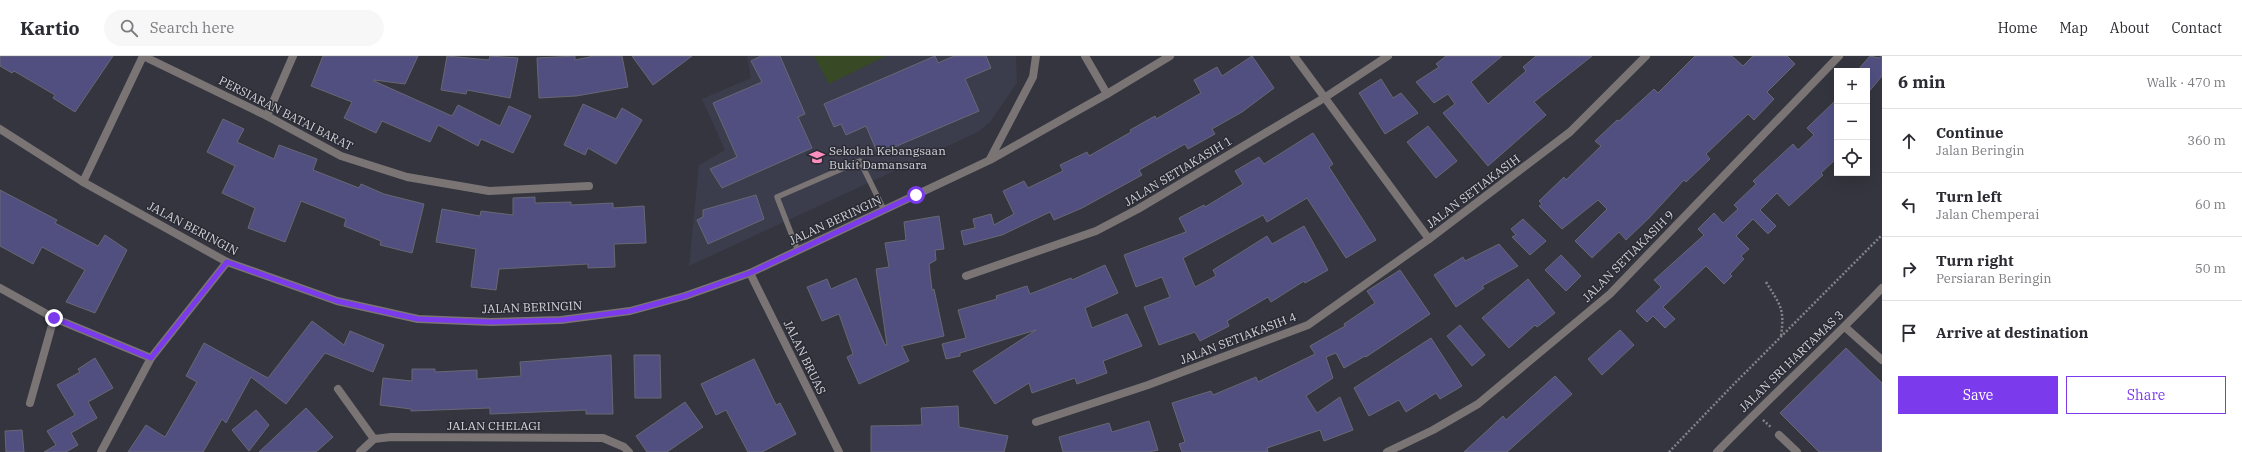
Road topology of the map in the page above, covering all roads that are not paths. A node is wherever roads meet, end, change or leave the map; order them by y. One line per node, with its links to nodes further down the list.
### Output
1 (143, 56): 12 (street, PERSIARAN BATAI BARAT); 15 (street)
2 (293, 56): 12 (street)
3 (1036, 56): 14 (street)
4 (1085, 56): 10 (street)
5 (1170, 56): 10 (street, JALAN BERINGIN)
6 (1294, 56): 11 (street, JALAN SETIAKASIH)
7 (1388, 56): 11 (street, JALAN SETIAKASIH 1)
8 (1646, 56): 18 (street, JALAN SETIAKASIH)
9 (1839, 56): 38 (street, JALAN SETIAKASIH 9)
10 (1107, 94): 14 (street, JALAN BERINGIN)
11 (1324, 98): 18 (street, JALAN SETIAKASIH); 22 (street, JALAN SETIAKASIH 1)
12 (267, 116): 16 (street, PERSIARAN BATAI BARAT)
13 (0, 129): 15 (street, JALAN BERINGIN)
14 (990, 160): 17 (street, JALAN BERINGIN)
15 (82, 182): 20 (street, JALAN BERINGIN)
16 (590, 186)
17 (884, 210): 19 (street, JALAN BERINGIN); 19 (lane)
18 (1429, 239): 31 (street, JALAN SETIAKASIH 4)
19 (798, 251): 21 (street, JALAN BERINGIN)
20 (227, 262): 21 (street, JALAN BERINGIN); 27 (street)
21 (750, 273): 37 (street, JALAN BRUAS)
22 (966, 276)
23 (0, 288): 25 (street)
24 (1882, 288): 26 (street, JALAN SRI HARTAMAS 3)
25 (54, 318): 27 (street); 30 (street)
26 (1845, 327): 28 (street); 39 (street, JALAN SRI HARTAMAS 3)
27 (151, 358): 34 (street)
28 (1882, 360)
29 (338, 389): 33 (street)
30 (30, 403)
31 (1036, 422)
32 (1779, 435): 40 (street)
33 (374, 438): 35 (street); 36 (street, JALAN CHELAGI)
34 (101, 452)
35 (360, 452)
36 (629, 452)
37 (839, 452)
38 (1387, 452)
39 (1717, 452)
40 (1797, 452)

